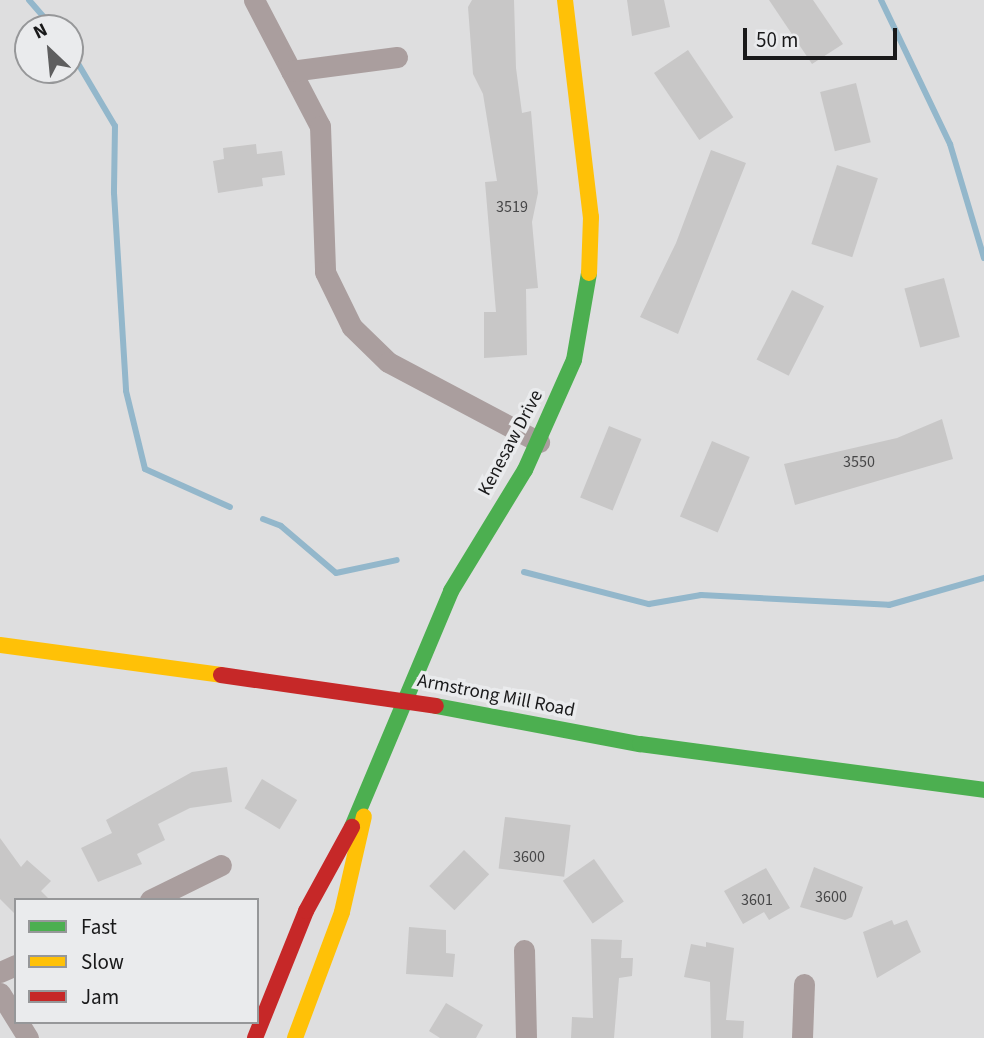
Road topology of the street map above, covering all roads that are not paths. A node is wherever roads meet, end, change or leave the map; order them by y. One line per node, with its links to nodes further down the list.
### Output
1 (254, 0): 4 (street)
2 (565, 0): 5 (street, Kenesaw Drive)
3 (397, 57): 4 (street)
4 (291, 71): 5 (street)
5 (539, 442): 7 (street, Kenesaw Drive)
6 (0, 645): 7 (street, Armstrong Mill Road)
7 (405, 700): 8 (street, Armstrong Mill Road); 9 (street, Kenesaw Drive)
8 (984, 790)
9 (367, 799): 16 (street, Kenesaw Drive); 17 (street, Kenesaw Drive)
10 (221, 865): 11 (street)
11 (154, 898)
12 (524, 950): 18 (street)
13 (804, 984): 19 (street)
14 (0, 993): 15 (street)
15 (14, 1016)
16 (255, 1038)
17 (295, 1038)
18 (526, 1038)
19 (802, 1038)

